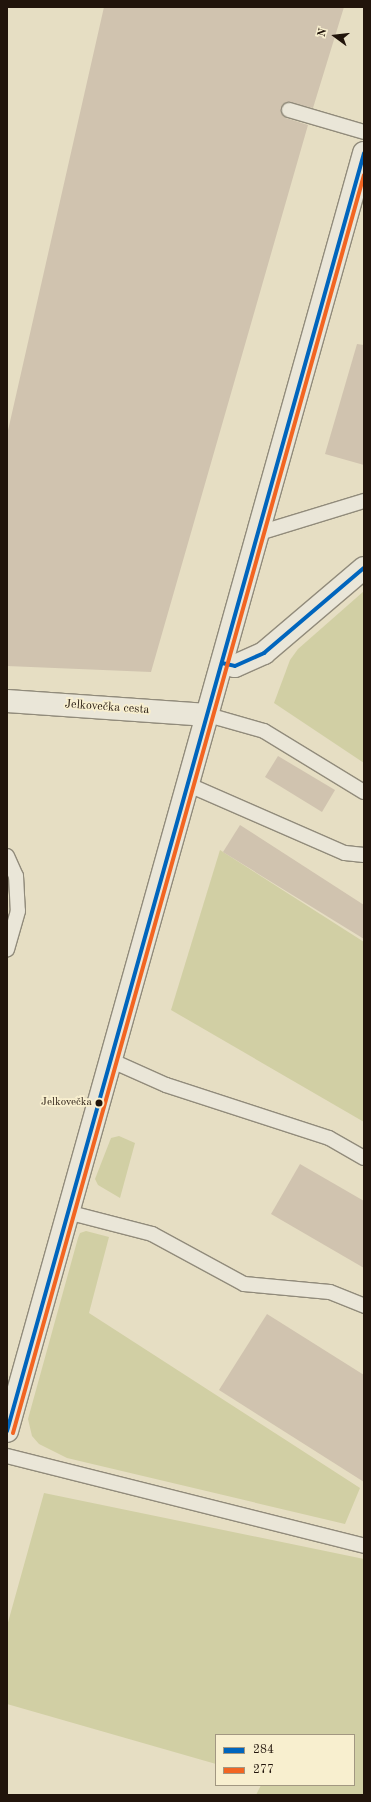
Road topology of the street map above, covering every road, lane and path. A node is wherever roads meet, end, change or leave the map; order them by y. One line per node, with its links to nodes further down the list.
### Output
1 (289, 110): 2 (lane)
2 (364, 132)
3 (364, 153): 5 (street)
4 (364, 501): 5 (lane)
5 (256, 534): 7 (street)
6 (364, 568): 7 (street)
7 (222, 663): 9 (street)
8 (7, 701): 9 (street, Jelkovečka cesta)
9 (208, 715): 10 (street); 11 (lane)
10 (189, 785): 12 (lane); 15 (street)
11 (364, 792)
12 (364, 855)
13 (7, 856): 14 (lane)
14 (7, 949)
15 (110, 1060): 16 (lane); 17 (street)
16 (364, 1158)
17 (67, 1212): 18 (lane); 19 (street)
18 (364, 1306)
19 (7, 1431)
20 (7, 1456): 21 (lane)
21 (364, 1546)

